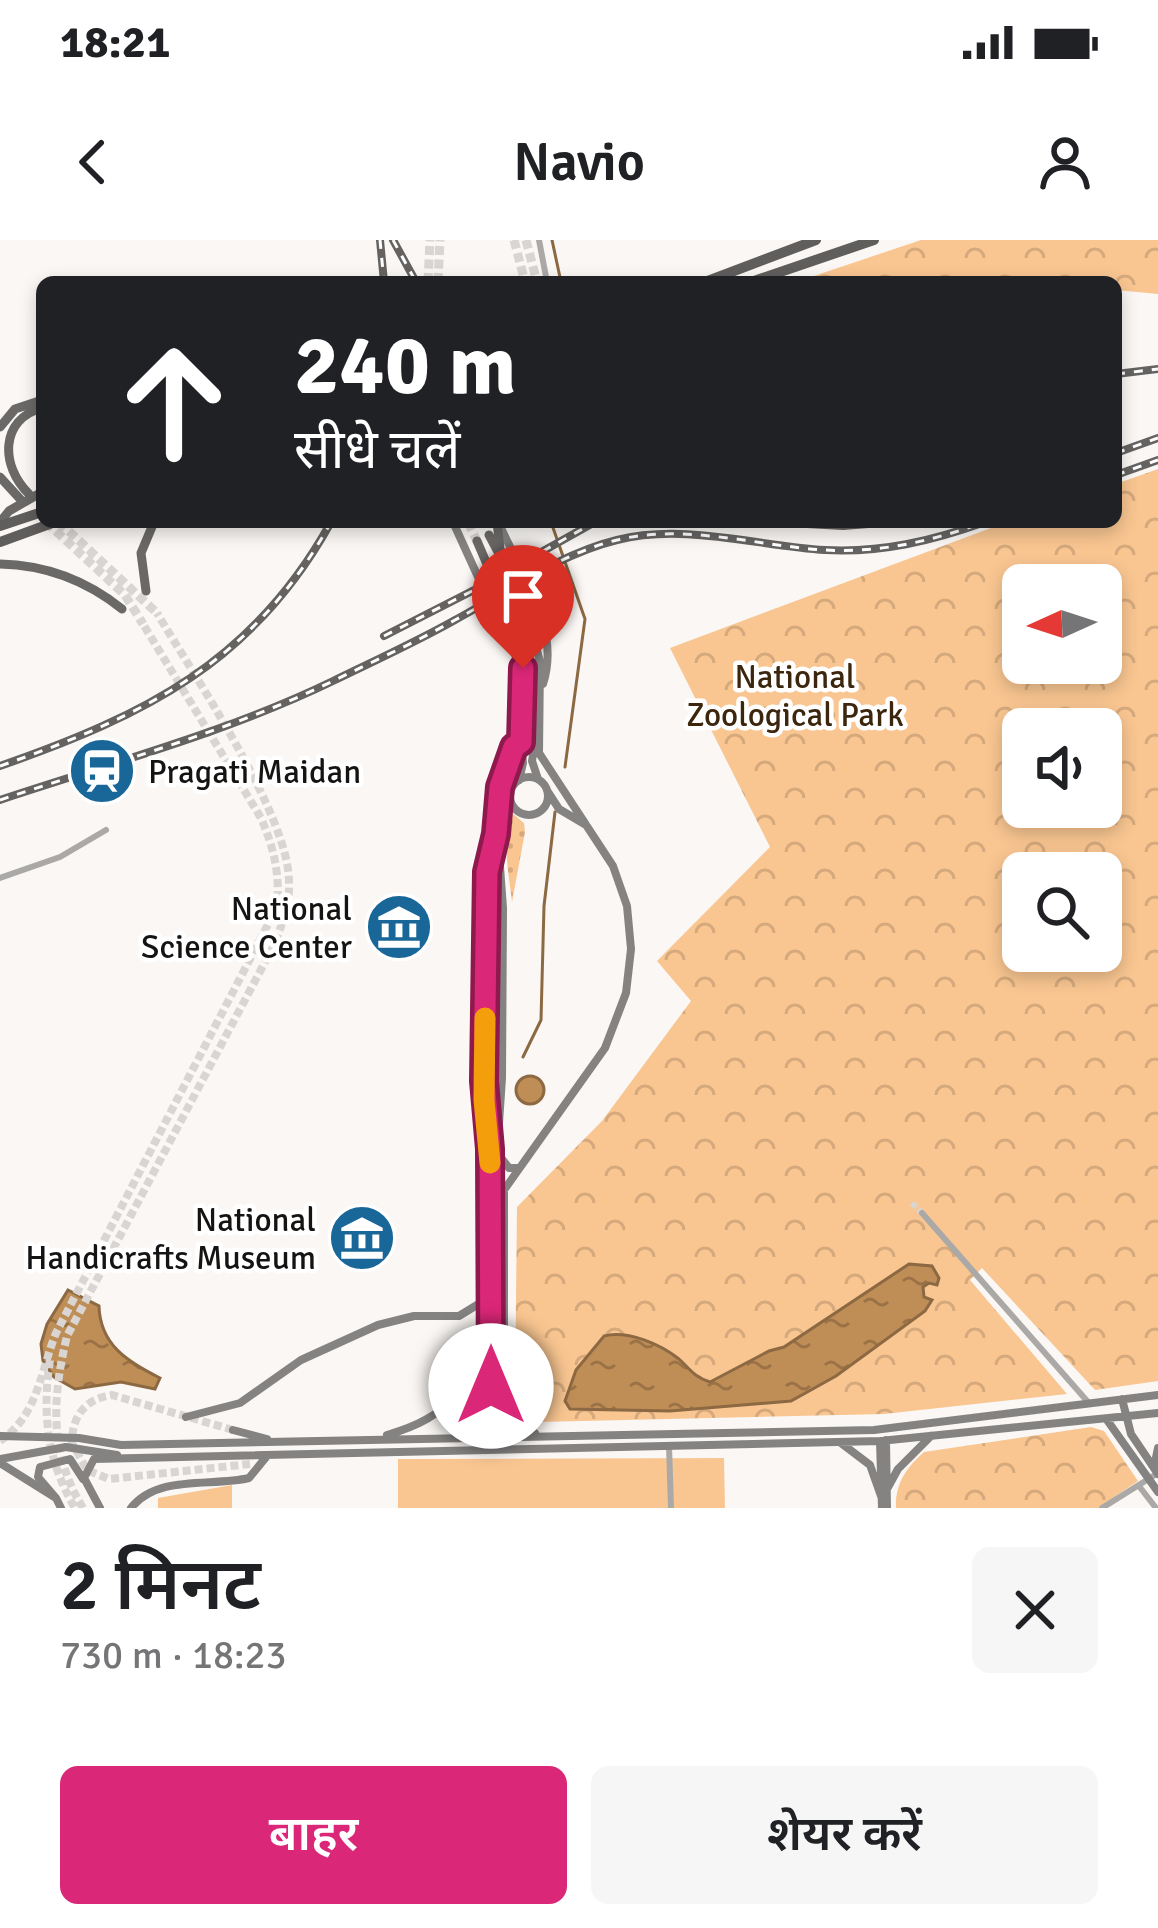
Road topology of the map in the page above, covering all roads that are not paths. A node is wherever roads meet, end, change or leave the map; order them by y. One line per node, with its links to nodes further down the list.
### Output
1 (539, 240): 4 (street)
2 (816, 240): 5 (highway)
3 (874, 240): 6 (highway)
4 (546, 276)
5 (721, 276)
6 (769, 276)
7 (36, 405): 9 (main road)
8 (36, 408): 10 (main road)
9 (0, 427)
10 (0, 477)
11 (36, 496): 13 (main road)
12 (36, 514): 13 (highway)
13 (0, 524)
14 (38, 528): 21 (highway)
15 (151, 528): 24 (main road)
16 (456, 528): 26 (main road)
17 (499, 528): 22 (main road)
18 (500, 528): 27 (main road)
19 (489, 535): 22 (main road)
20 (477, 541): 26 (main road)
21 (0, 542)
22 (501, 557): 27 (main road)
23 (0, 564): 25 (main road)
24 (146, 591)
25 (122, 608)
26 (523, 668): 29 (main road)
27 (542, 687): 28 (main road)
28 (537, 735): 29 (main road); 30 (main road); 34 (main road)
29 (521, 738): 31 (main road); 36 (main road)
30 (538, 779): 31 (main road); 32 (main road)
31 (519, 780): 33 (main road)
32 (548, 792): 33 (main road); 34 (main road)
33 (512, 804): 37 (main road)
34 (592, 829): 42 (main road)
35 (106, 830): 38 (street)
36 (496, 834): 37 (main road); 40 (main road)
37 (500, 870): 39 (main road)
38 (0, 878)
39 (503, 1021): 40 (main road); 41 (main road)
40 (485, 1044): 41 (main road)
41 (490, 1150): 42 (main road); 44 (main road)
42 (520, 1168): 43 (main road)
43 (504, 1190): 44 (main road); 48 (main road)
44 (491, 1192): 46 (main road)
45 (922, 1214): 52 (street)
46 (491, 1296): 47 (main road); 54 (main road)
47 (491, 1309): 61 (main road); 63 (main road)
48 (504, 1395): 58 (main road); 62 (main road)
49 (1158, 1395): 50 (main road)
50 (1122, 1399): 51 (main road); 55 (main road)
51 (1105, 1401): 52 (main road); 56 (main road)
52 (1088, 1402): 58 (main road)
53 (1158, 1413): 55 (main road)
54 (186, 1417)
55 (1126, 1417): 56 (main road); 73 (main road)
56 (1106, 1418): 60 (main road); 73 (main road)
57 (233, 1430): 66 (main road)
58 (539, 1435): 62 (main road)
59 (0, 1436): 66 (main road)
60 (931, 1436): 64 (main road); 76 (main road)
61 (490, 1437): 62 (main road); 63 (main road)
62 (504, 1437)
63 (380, 1438): 66 (main road)
64 (883, 1440): 65 (main road); 76 (main road)
65 (834, 1441): 67 (main road); 76 (main road)
66 (281, 1442)
67 (669, 1446): 69 (main road); 82 (street)
68 (1158, 1448): 73 (main road)
69 (268, 1456): 70 (main road); 72 (main road); 81 (main road)
70 (130, 1457): 71 (main road); 74 (main road)
71 (0, 1461): 78 (main road)
72 (250, 1464)
73 (1155, 1474): 75 (street); 77 (main road)
74 (86, 1486): 78 (main road); 80 (main road)
75 (1139, 1486): 84 (street); 85 (street)
76 (884, 1492): 83 (main road)
77 (1158, 1492)
78 (56, 1498): 79 (main road)
79 (62, 1508)
80 (100, 1508)
81 (131, 1508)
82 (671, 1508)
83 (885, 1508)
84 (1102, 1508)
85 (1156, 1508)

